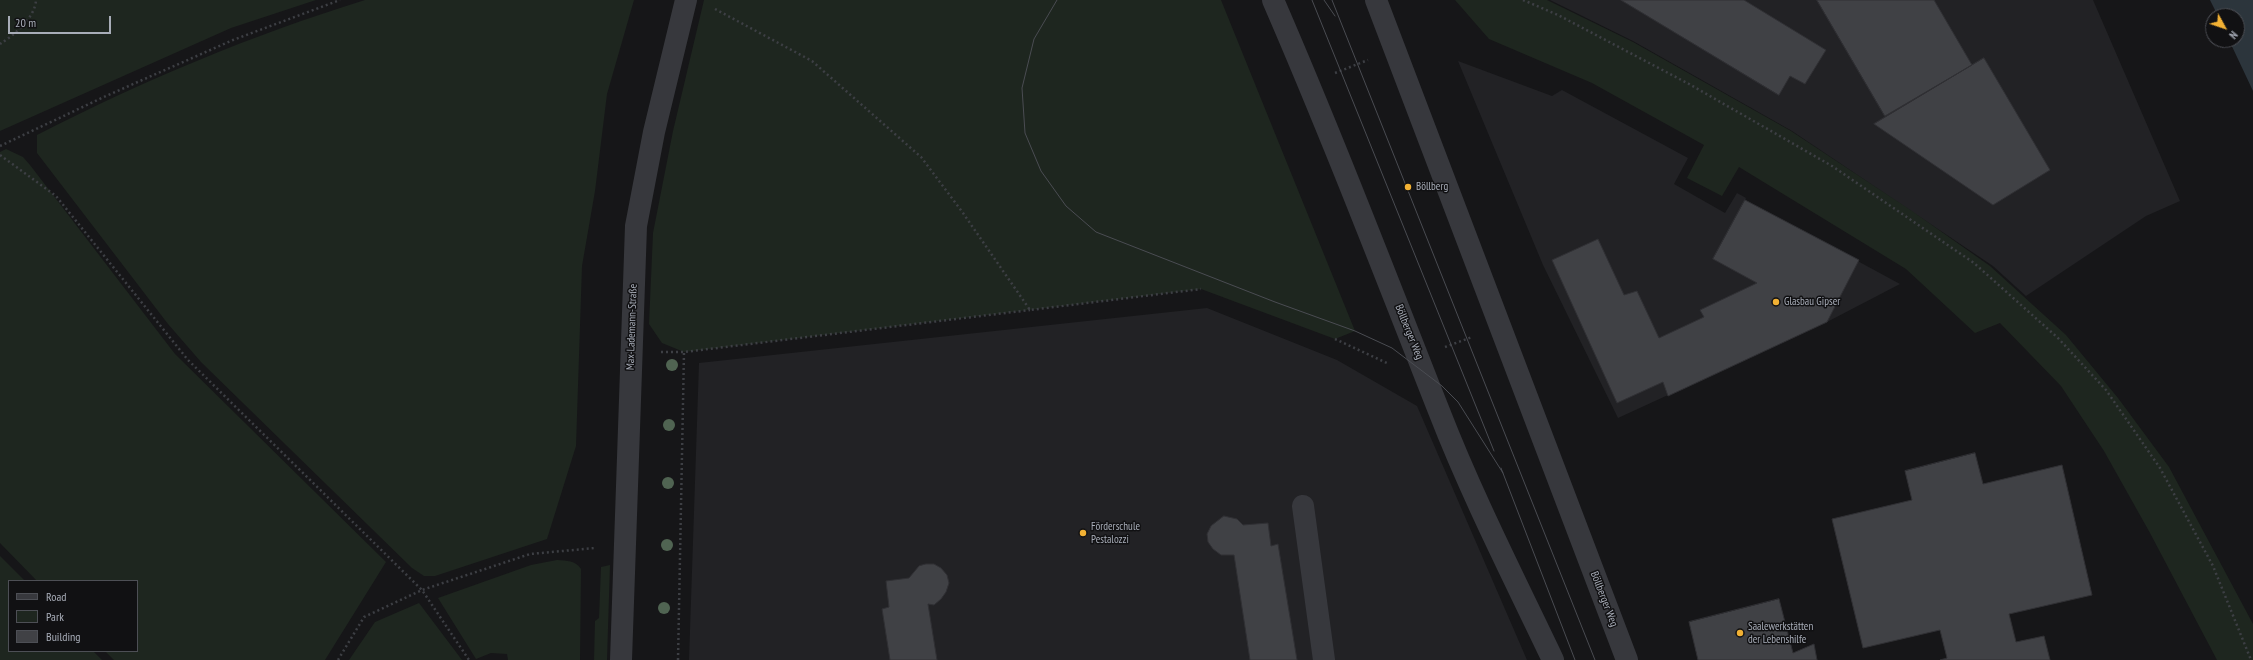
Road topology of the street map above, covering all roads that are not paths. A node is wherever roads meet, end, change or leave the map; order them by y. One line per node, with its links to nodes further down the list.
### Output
1 (686, 0): 5 (street, Max-Lademann-Straße)
2 (1273, 0): 7 (street, Böllberger Weg)
3 (1376, 0): 8 (street, Böllberger Weg)
4 (1303, 506): 6 (street)
5 (621, 660)
6 (1324, 660)
7 (1553, 660)
8 (1627, 660)

